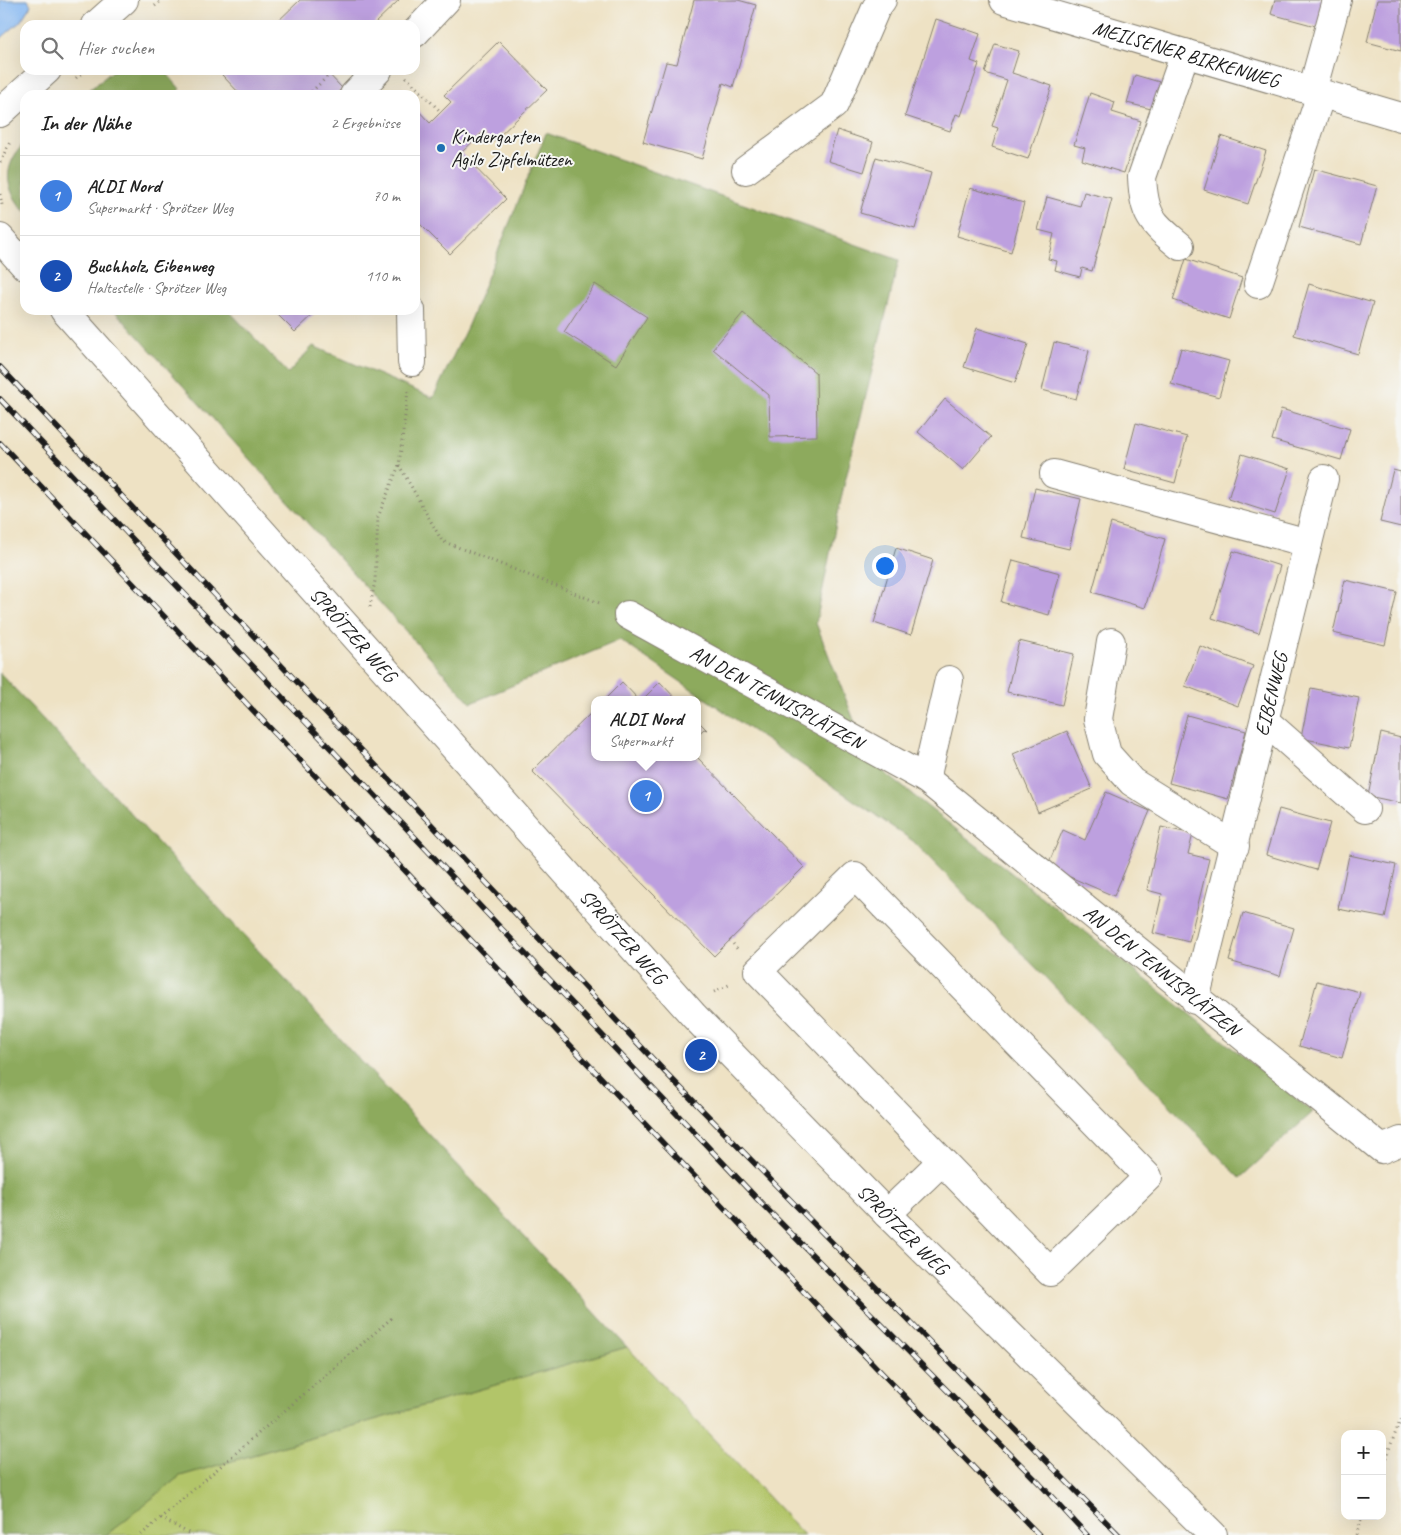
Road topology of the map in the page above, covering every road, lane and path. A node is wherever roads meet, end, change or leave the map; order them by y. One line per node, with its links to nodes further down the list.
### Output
1 (124, 0): 6 (street)
2 (446, 0): 7 (street)
3 (882, 0): 23 (street)
4 (1004, 0): 8 (street, MEILSENER BIRKENWEG)
5 (1337, 0): 18 (street)
6 (102, 20)
7 (420, 28)
8 (1185, 53): 18 (street, MEILSENER BIRKENWEG); 27 (street)
9 (41, 75): 13 (street)
10 (329, 75): 14 (path)
11 (373, 75): 15 (street)
12 (405, 75): 17 (path)
13 (25, 90)
14 (313, 90)
15 (359, 90)
16 (420, 90): 21 (path)
17 (420, 90)
18 (1317, 92): 22 (street, MEILSENER BIRKENWEG); 29 (street)
19 (20, 94): 20 (street)
20 (0, 112)
21 (441, 112)
22 (1401, 117)
23 (746, 170)
24 (0, 194): 25 (path)
25 (0, 202)
26 (0, 238): 28 (street)
27 (1180, 246)
28 (20, 260)
29 (1258, 284)
30 (68, 315): 48 (street, SPRÖTZER WEG)
31 (411, 315): 32 (street)
32 (412, 362): 33 (path)
33 (399, 465): 37 (path); 38 (path)
34 (1054, 474): 36 (street)
35 (1324, 479): 36 (street, EIBENWEG)
36 (1308, 543): 41 (street, EIBENWEG)
37 (369, 610)
38 (628, 615): 42 (street, AN DEN TENNISPLÄTZEN)
39 (1111, 642): 44 (street)
40 (949, 680): 42 (street)
41 (1265, 721): 43 (street); 44 (street, EIBENWEG)
42 (926, 779): 45 (street, AN DEN TENNISPLÄTZEN)
43 (1366, 809)
44 (1235, 846): 45 (street, EIBENWEG)
45 (1195, 1000): 46 (street, AN DEN TENNISPLÄTZEN)
46 (1401, 1141)
47 (942, 1161): 47 (street); 48 (street)
48 (887, 1214): 56 (street, SPRÖTZER WEG)
49 (393, 1317): 52 (path)
50 (1401, 1419): 51 (path)
51 (1386, 1457)
52 (161, 1518): 54 (path); 55 (path)
53 (1362, 1520): 57 (path)
54 (141, 1535)
55 (192, 1535)
56 (1213, 1535)
57 (1356, 1535)

